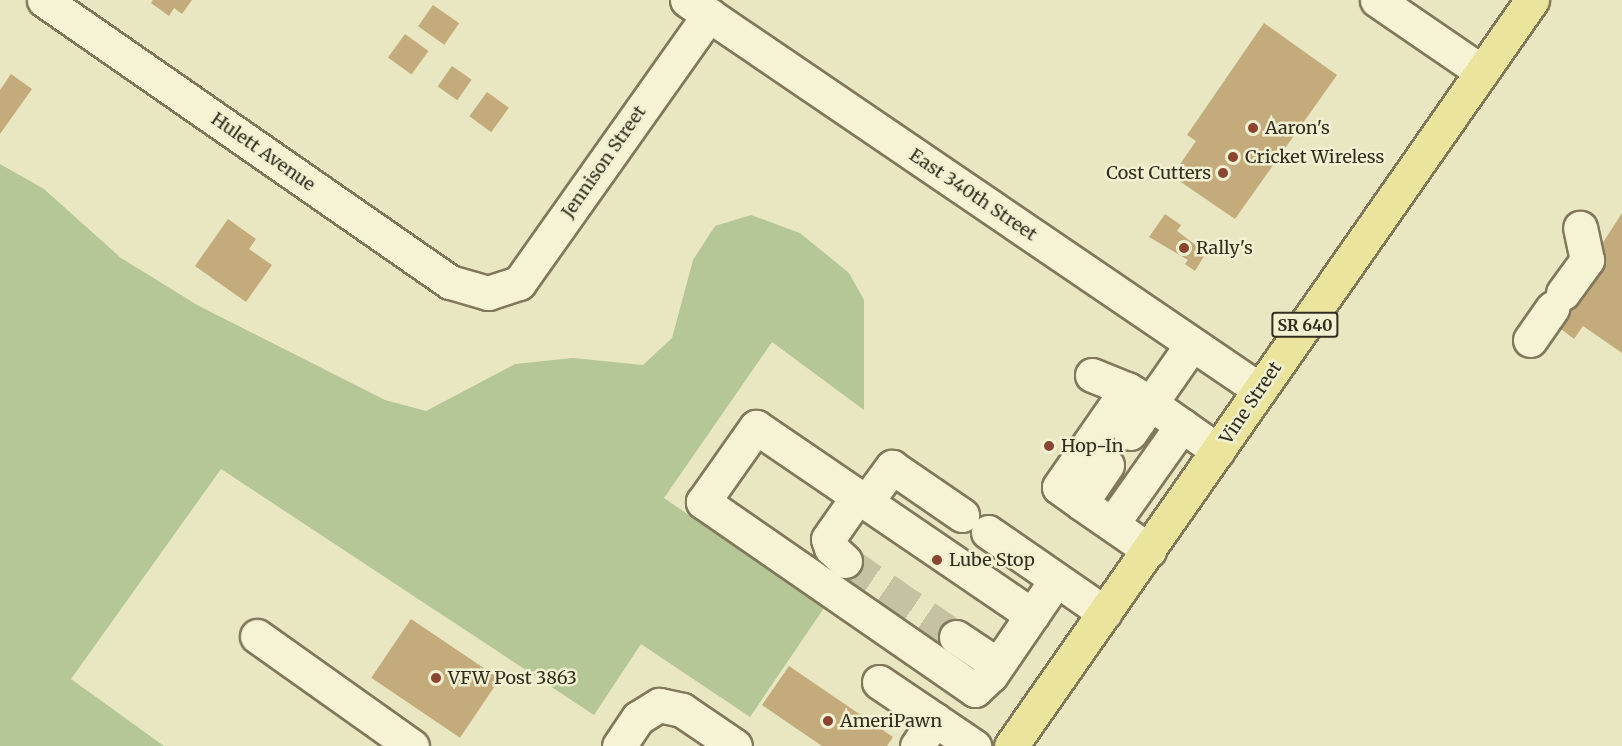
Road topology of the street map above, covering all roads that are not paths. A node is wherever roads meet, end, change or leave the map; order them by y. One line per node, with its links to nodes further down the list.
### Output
1 (44, 0): 7 (street, Hulett Avenue)
2 (1377, 0): 5 (street)
3 (1533, 0): 5 (main road, Vine Street / SR 640)
4 (698, 8): 7 (street, Jennison Street); 9 (street, East 340th Street)
5 (1482, 72): 11 (main road, Vine Street / SR 640)
6 (1580, 228): 8 (street)
7 (488, 293)
8 (1530, 340)
9 (1192, 344): 11 (street, East 340th Street); 12 (street)
10 (1092, 375): 12 (street)
11 (1260, 390): 15 (main road, Vine Street / SR 640)
12 (1139, 396): 13 (street); 14 (street); 18 (street)
13 (1182, 425): 15 (street); 19 (street)
14 (1130, 433)
15 (1218, 450): 20 (main road, Vine Street / SR 640)
16 (1107, 465): 18 (street)
17 (862, 499): 21 (street); 22 (street); 24 (street); 27 (street)
18 (1080, 503): 19 (street)
19 (1112, 524): 20 (street)
20 (1149, 550): 23 (main road, Vine Street / SR 640)
21 (845, 561)
22 (1056, 580): 23 (street); 24 (street)
23 (1105, 613): 35 (main road, Vine Street / SR 640)
24 (1032, 615): 27 (street)
25 (257, 636): 30 (street)
26 (956, 637): 27 (street)
27 (998, 665)
28 (879, 682): 29 (street)
29 (935, 720): 33 (street); 34 (street)
30 (412, 746)
31 (619, 746): 32 (street)
32 (735, 746)
33 (917, 746)
34 (974, 746)
35 (1011, 746)

